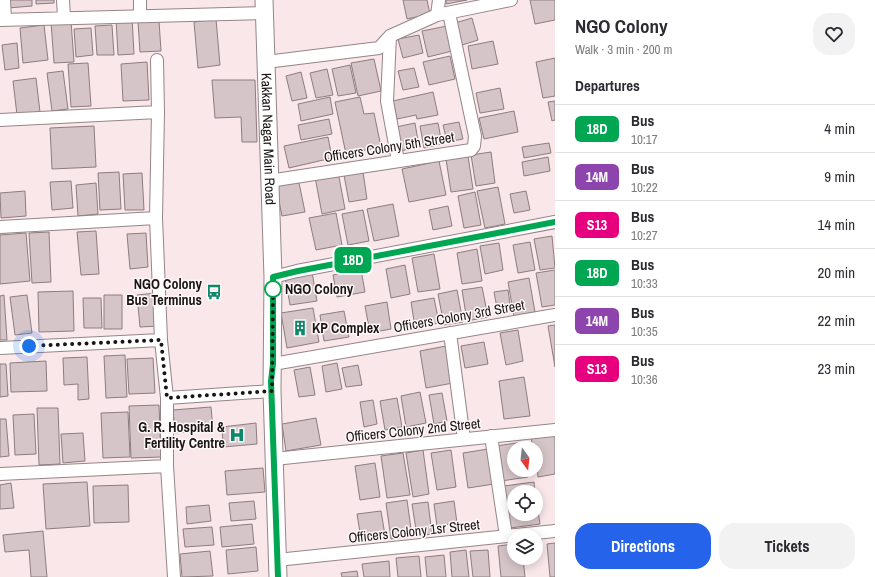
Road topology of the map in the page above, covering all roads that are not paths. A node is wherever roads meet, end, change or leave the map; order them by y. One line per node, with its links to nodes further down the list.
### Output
1 (4, 0): 10 (street)
2 (63, 0): 9 (street)
3 (140, 0): 8 (street)
4 (439, 0): 7 (street, Officers Colony 5th Street)
5 (512, 0): 7 (street)
6 (264, 7): 8 (street); 13 (street, Kakkan Nagar Main Road)
7 (443, 14): 11 (street); 16 (street, Officers Colony 5th Street)
8 (140, 16): 9 (street)
9 (64, 18): 10 (street)
10 (2, 20)
11 (390, 36): 13 (street); 16 (street)
12 (157, 60): 14 (street)
13 (266, 62): 17 (street, Kakkan Nagar Main Road)
14 (158, 112): 15 (street); 18 (street)
15 (0, 120)
16 (398, 161): 17 (street, Officers Colony 5th Street)
17 (269, 181): 21 (street, Kakkan Nagar Main Road)
18 (156, 218): 20 (street); 24 (street)
19 (555, 222): 21 (street)
20 (0, 227)
21 (273, 277): 26 (street, Kakkan Nagar Main Road)
22 (555, 315): 23 (street, Officers Colony 3rd Street)
23 (450, 333): 26 (street, Officers Colony 3rd Street); 31 (street)
24 (161, 340): 25 (street); 28 (street)
25 (0, 348)
26 (273, 364): 27 (street, Kakkan Nagar Main Road)
27 (272, 391): 28 (street); 32 (street, Kakkan Nagar Main Road)
28 (167, 398): 33 (street)
29 (555, 430): 30 (street, Officers Colony 2nd Street)
30 (491, 436): 31 (street, Officers Colony 2nd Street); 36 (street)
31 (464, 439): 32 (street, Officers Colony 2nd Street)
32 (274, 459): 37 (street, Kakkan Nagar Main Road)
33 (168, 466): 34 (street); 38 (street)
34 (0, 474)
35 (555, 531): 36 (street, Officers Colony 1sr Street)
36 (506, 536): 37 (street, Officers Colony 1sr Street)
37 (278, 569)
38 (174, 577)

